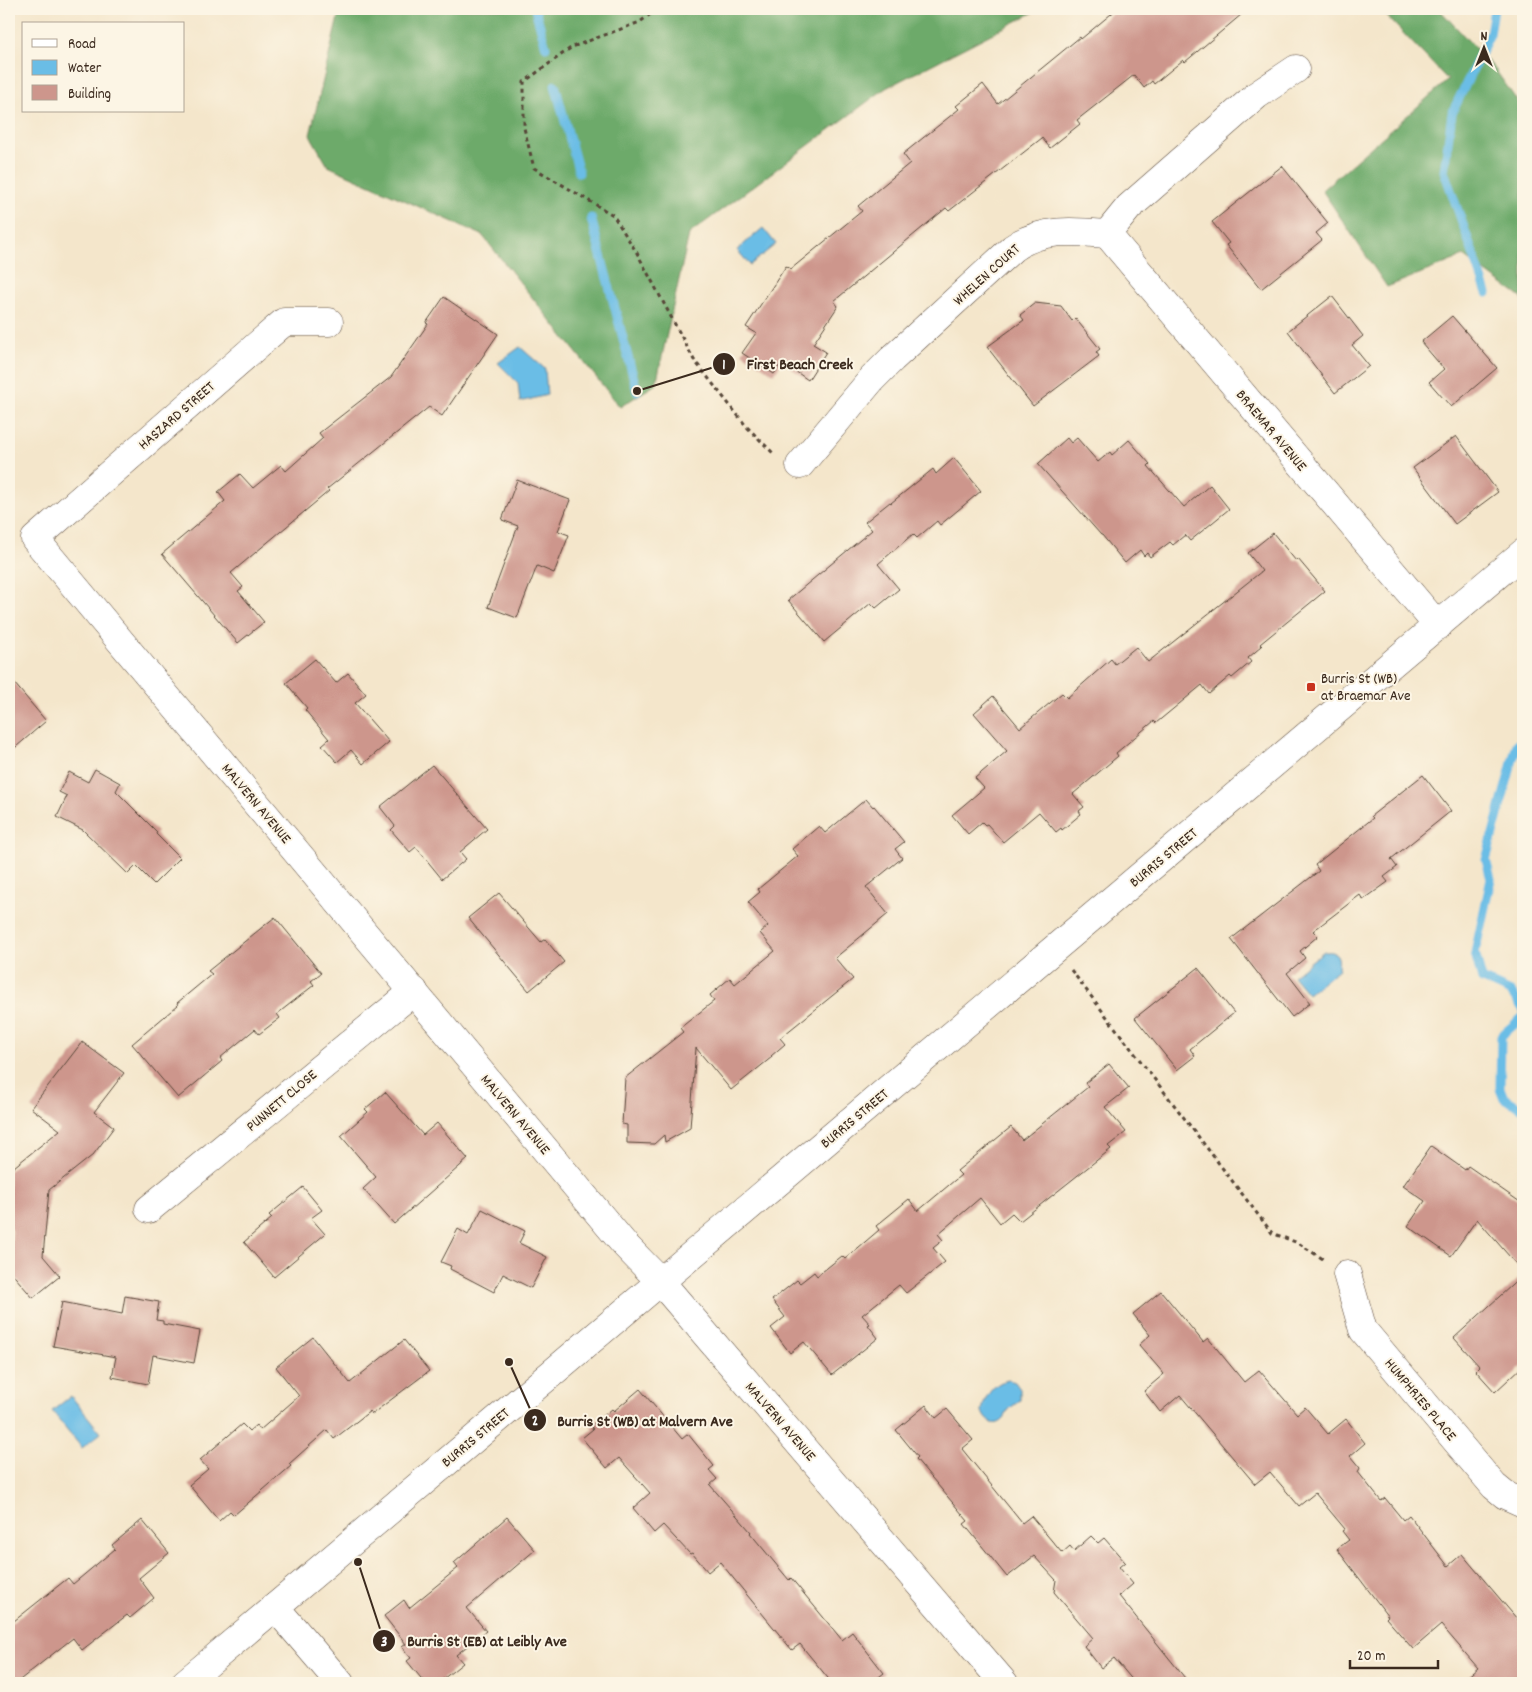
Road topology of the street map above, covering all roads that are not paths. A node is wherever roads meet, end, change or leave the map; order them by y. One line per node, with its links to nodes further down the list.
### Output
1 (1296, 69): 2 (street)
2 (1107, 234): 4 (street, WHELEN COURT); 7 (street, BRAEMAR AVENUE)
3 (329, 322): 5 (street, HASZARD STREET)
4 (800, 465)
5 (35, 539): 8 (street, MALVERN AVENUE)
6 (1523, 553): 7 (street, BURRIS STREET)
7 (1438, 626): 11 (street, BURRIS STREET)
8 (414, 991): 9 (street, PUNNETT CLOSE); 11 (street, MALVERN AVENUE)
9 (149, 1210)
10 (1347, 1274): 12 (street, HUMPHRIES PLACE)
11 (660, 1280): 13 (street, BURRIS STREET); 16 (street, MALVERN AVENUE)
12 (1523, 1503)
13 (275, 1607): 14 (street, BURRIS STREET); 15 (street)
14 (185, 1683)
15 (340, 1683)
16 (1004, 1683)

